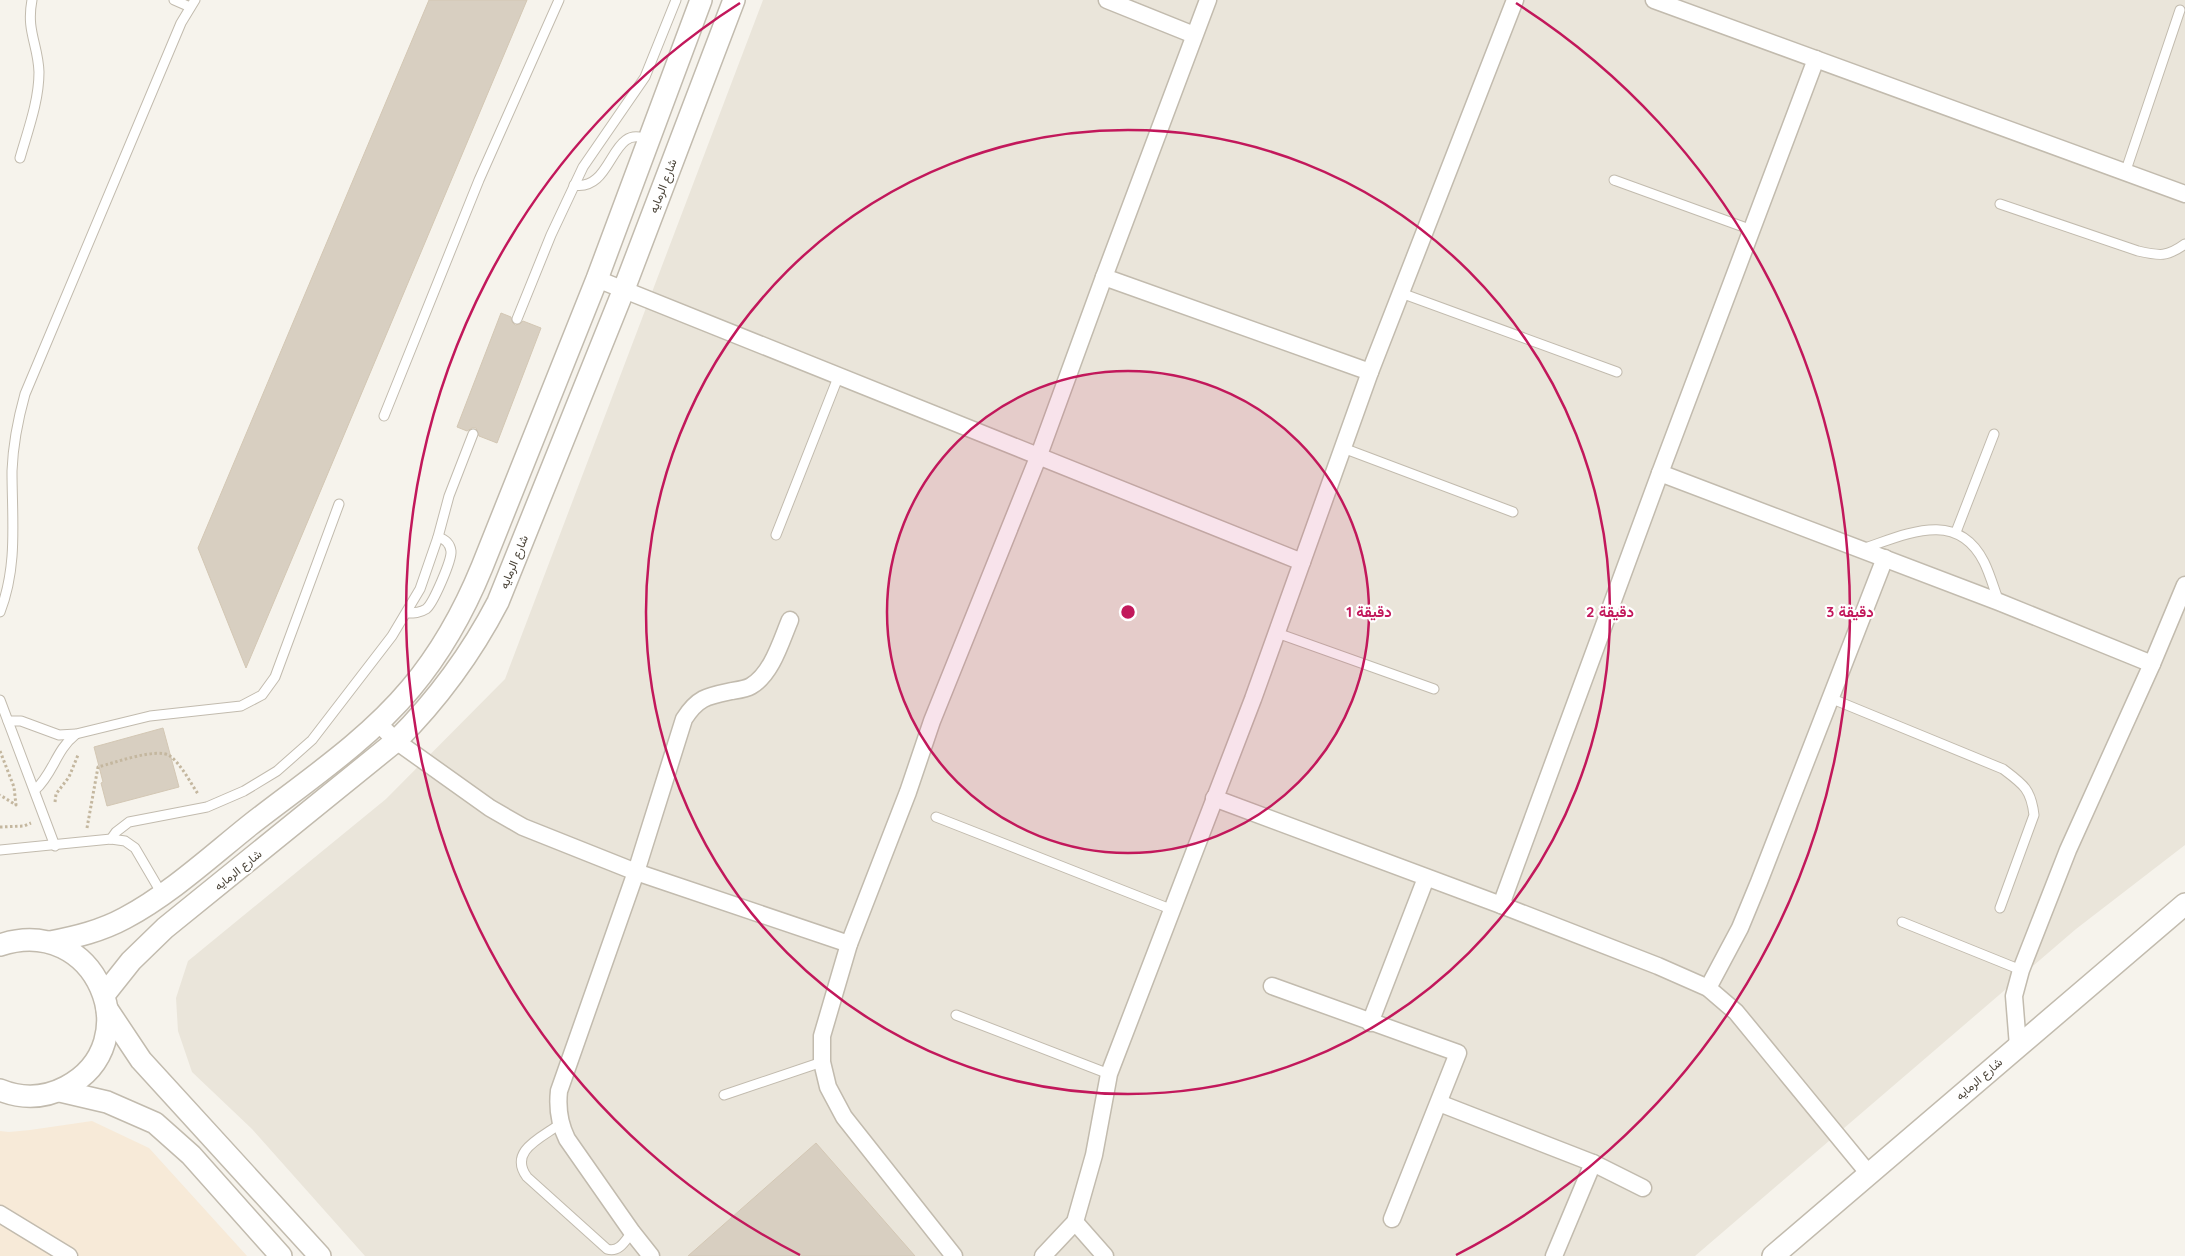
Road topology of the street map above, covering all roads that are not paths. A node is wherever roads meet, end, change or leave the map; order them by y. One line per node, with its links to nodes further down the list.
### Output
1 (32, 0): 16 (lane)
2 (174, 0): 11 (lane)
3 (558, 0): 32 (lane)
4 (676, 0): 19 (lane)
5 (701, 0): 15 (street)
6 (734, 0): 26 (street, شارع الرمايه)
7 (1107, 0): 13 (street)
8 (1208, 0): 13 (street)
9 (1515, 0): 27 (street)
10 (1654, 0): 14 (street)
11 (192, 3): 48 (lane)
12 (2180, 10): 17 (lane)
13 (1194, 34): 24 (street)
14 (1816, 59): 17 (street); 22 (street)
15 (648, 140): 19 (lane); 25 (street)
16 (20, 158)
17 (2125, 173): 20 (street)
18 (1614, 180): 22 (lane)
19 (574, 185): 28 (lane)
20 (2185, 194)
21 (2000, 204): 23 (lane)
22 (1752, 230): 37 (street)
23 (2185, 244)
24 (1104, 277): 29 (street); 36 (street)
25 (597, 279): 26 (street); 57 (street)
26 (624, 289): 31 (street); 59 (street, شارع الرمايه)
27 (1400, 293): 29 (street); 30 (lane)
28 (517, 319)
29 (1370, 372): 35 (street)
30 (1617, 372)
31 (839, 375): 36 (street); 41 (lane)
32 (384, 416)
33 (473, 434): 42 (lane)
34 (1994, 434): 40 (lane)
35 (1343, 448): 39 (lane); 45 (street)
36 (1039, 455): 45 (street); 75 (street)
37 (1660, 473): 43 (street); 70 (street)
38 (339, 504): 58 (lane)
39 (1513, 512)
40 (1956, 532): 43 (lane); 47 (lane)
41 (776, 534)
42 (438, 537): 49 (lane); 49 (lane)
43 (1861, 549): 44 (street)
44 (1885, 558): 47 (street); 54 (street)
45 (1302, 562): 51 (street)
46 (2185, 585): 52 (street)
47 (1999, 602): 52 (street)
48 (0, 612)
49 (407, 613): 63 (lane)
50 (790, 620): 66 (street)
51 (1277, 633): 53 (lane); 61 (street)
52 (2152, 664): 77 (street)
53 (1434, 689)
54 (1830, 698): 71 (lane); 79 (street)
55 (0, 700): 56 (lane)
56 (8, 721): 58 (lane); 60 (lane)
57 (378, 723): 59 (street); 68 (street)
58 (76, 734): 60 (lane)
59 (396, 741): 66 (street); 80 (street, شارع الرمايه)
60 (35, 790): 64 (lane)
61 (1214, 798): 67 (street); 72 (street)
62 (936, 817): 72 (lane)
63 (111, 840): 64 (lane); 68 (lane)
64 (55, 846): 65 (lane)
65 (0, 850)
66 (636, 872): 75 (street); 90 (street)
67 (1426, 878): 70 (street); 82 (street)
68 (162, 894): 74 (street)
69 (2185, 904): 83 (street, شارع الرمايه)
70 (1501, 905): 79 (street)
71 (2000, 908)
72 (1173, 910): 85 (street)
73 (1902, 922): 77 (lane)
74 (50, 942): 76 (street); 80 (street)
75 (849, 944): 84 (street)
76 (0, 945)
77 (2021, 970): 83 (street)
78 (1272, 986): 82 (street)
79 (1708, 988): 92 (street)
80 (106, 1002): 87 (street); 100 (street)
81 (956, 1015): 85 (lane)
82 (1370, 1023): 89 (street)
83 (2018, 1046): 92 (street, شارع الرمايه)
84 (822, 1062): 88 (lane); 102 (street)
85 (1109, 1074): 96 (street)
86 (0, 1090): 87 (street)
87 (60, 1091): 99 (street)
88 (724, 1095)
89 (1439, 1103): 91 (street); 95 (street)
90 (560, 1124): 97 (street); 97 (lane)
91 (1593, 1163): 93 (street); 105 (street)
92 (1869, 1174): 106 (street, شارع الرمايه)
93 (1643, 1188)
94 (0, 1214): 98 (street)
95 (1392, 1219)
96 (1074, 1222): 103 (street); 104 (street)
97 (632, 1232): 101 (street)
98 (69, 1256)
99 (281, 1256)
100 (320, 1256)
101 (651, 1256)
102 (954, 1256)
103 (1042, 1256)
104 (1105, 1256)
105 (1554, 1256)
106 (1773, 1256)

